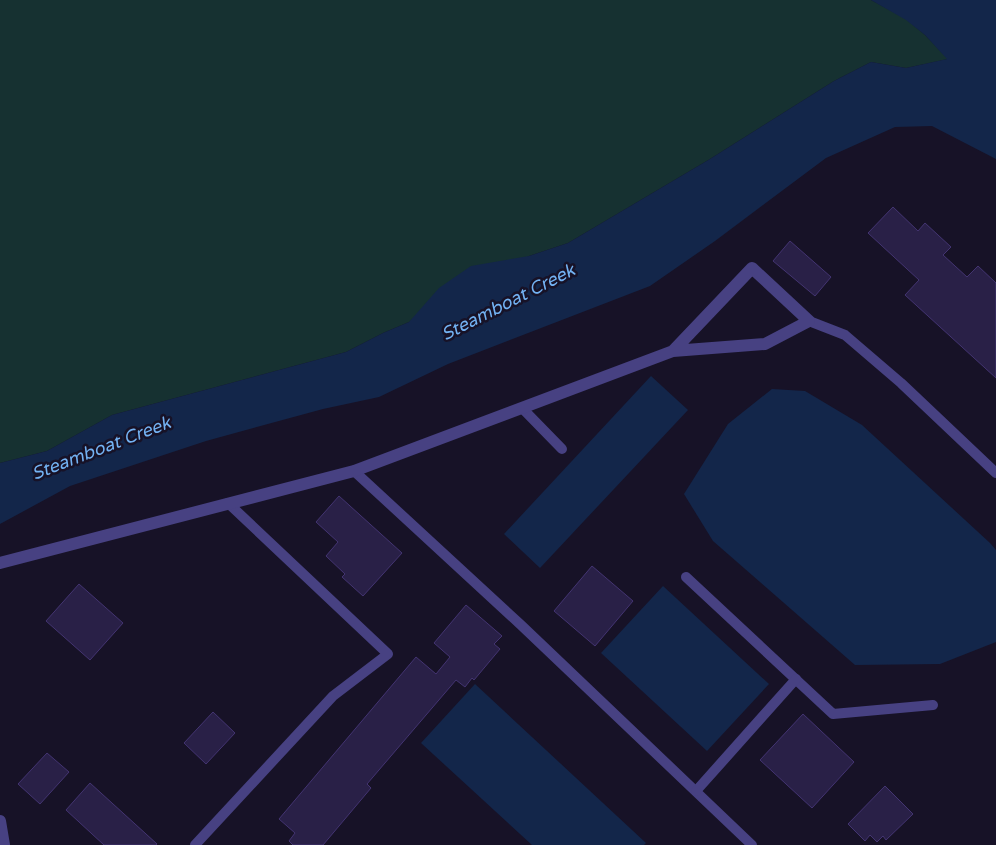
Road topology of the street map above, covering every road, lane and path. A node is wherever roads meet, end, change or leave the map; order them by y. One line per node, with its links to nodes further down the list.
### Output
1 (809, 321): 2 (street); 2 (street); 6 (lane)
2 (673, 351): 3 (street)
3 (522, 408): 4 (lane); 5 (street)
4 (562, 449)
5 (354, 471): 7 (street); 12 (lane)
6 (996, 473)
7 (228, 503): 8 (street); 15 (lane)
8 (0, 563)
9 (686, 577): 10 (lane)
10 (796, 679): 11 (lane); 12 (lane)
11 (933, 705)
12 (696, 791): 16 (lane)
13 (0, 821): 14 (street)
14 (4, 845)
15 (195, 845)
16 (752, 845)

